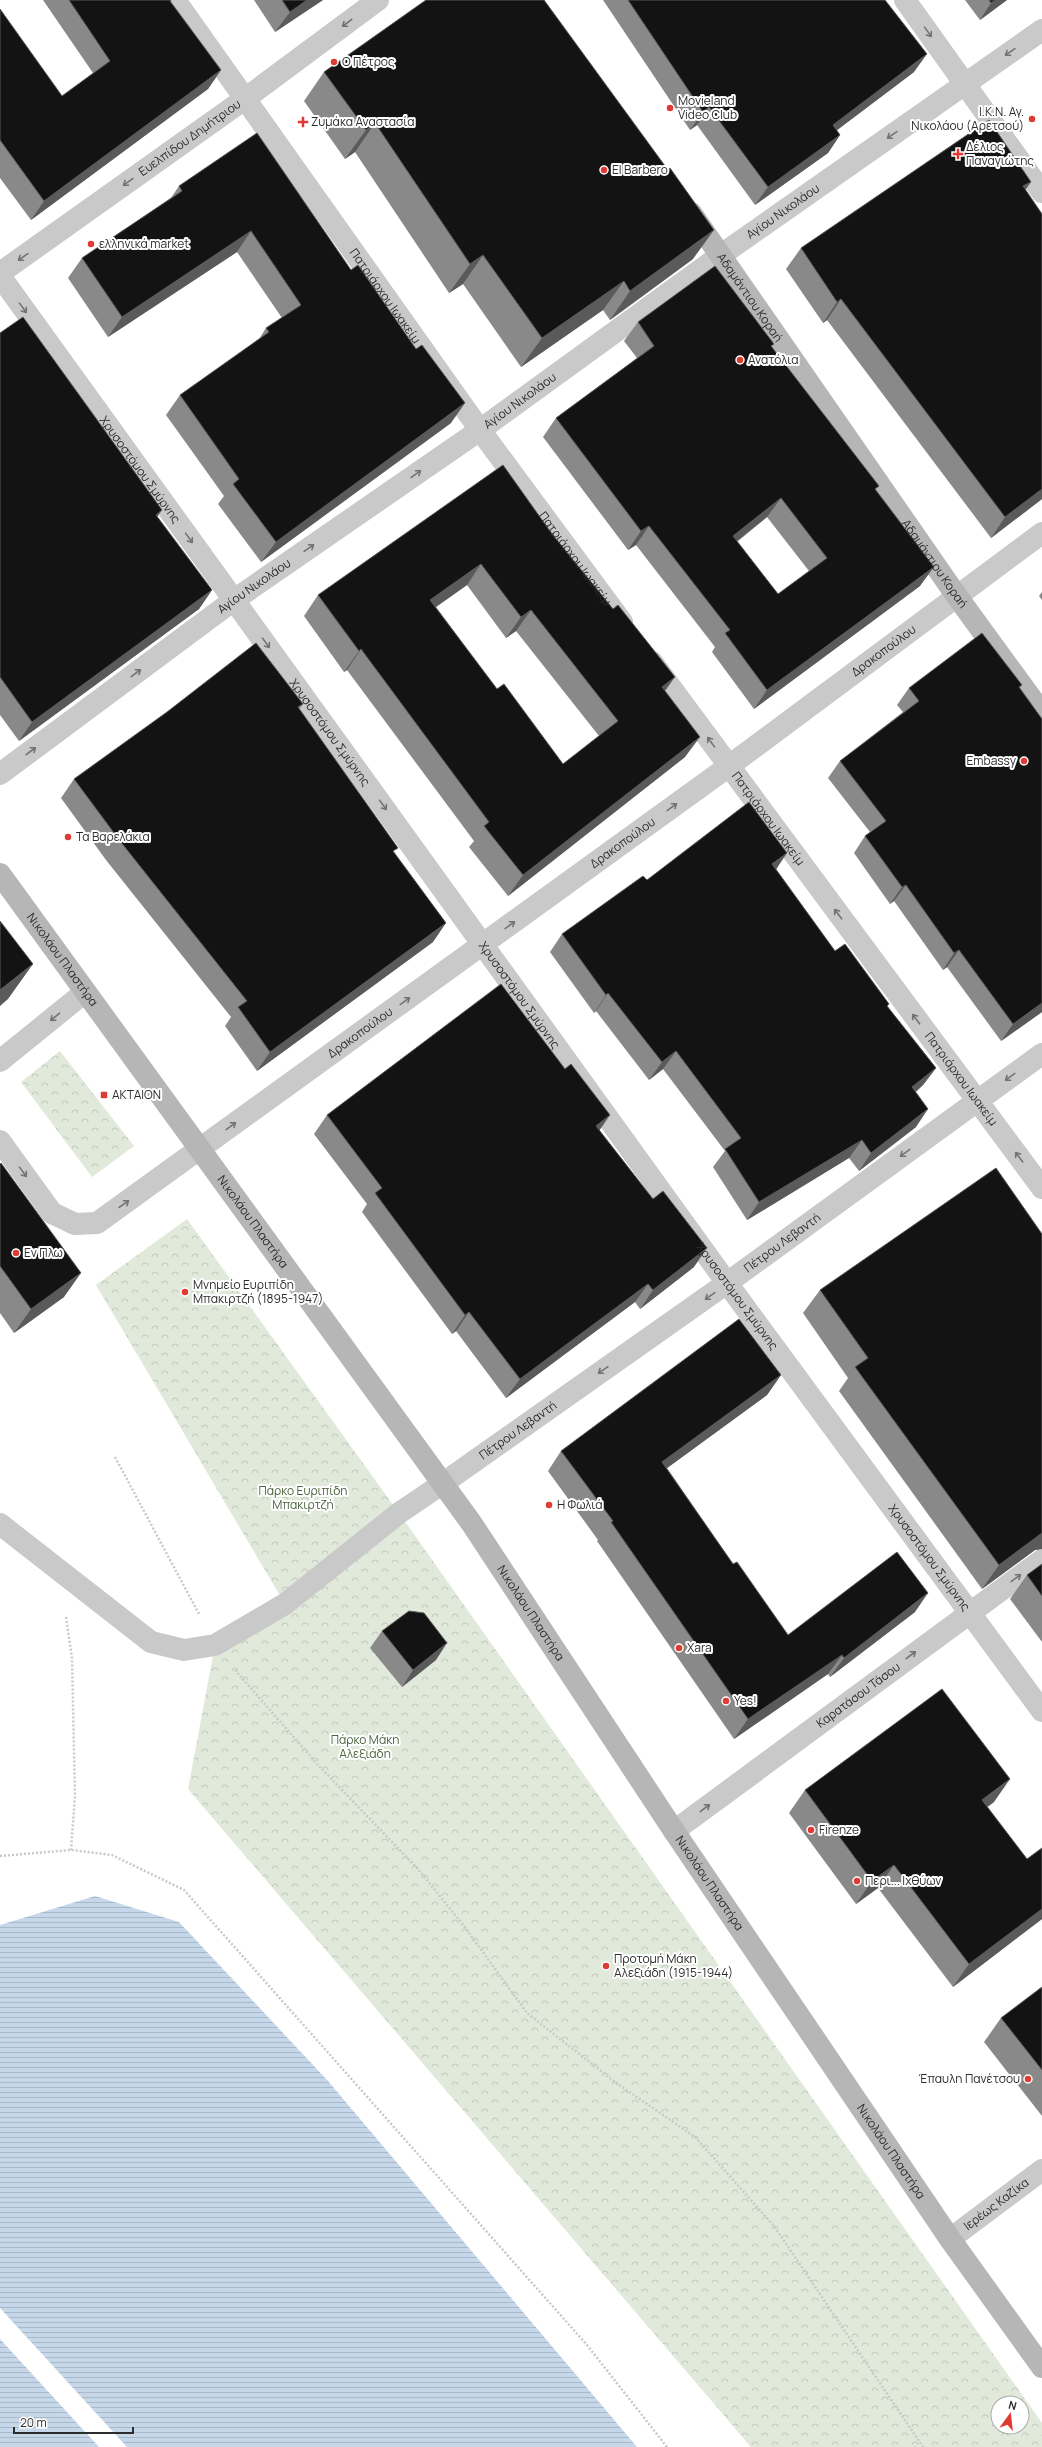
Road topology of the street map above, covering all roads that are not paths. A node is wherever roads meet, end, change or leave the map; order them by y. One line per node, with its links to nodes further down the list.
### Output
1 (175, 0): 6 (street, Πατριάρχου Ιωακείμ)
2 (378, 0): 6 (street, Ευελπίδου Δημήτριου, one-way to 6)
3 (905, 0): 5 (street, one-way to 5)
4 (1042, 30): 5 (street, Αγίου Νικολάου, one-way to 5)
5 (966, 84): 7 (street); 9 (street, Αγίου Νικολάου, one-way to 9)
6 (246, 98): 10 (street, Ευελπίδου Δημήτριου, one-way to 10); 11 (street, Πατριάρχου Ιωακείμ)
7 (1042, 192)
8 (680, 198): 9 (main road, Αδαμάντιου Κοραή)
9 (721, 255): 11 (street, Αγίου Νικολάου); 13 (main road, Αδαμάντιου Κοραή)
10 (0, 275): 14 (street, Χρυσοστόμου Σμύρνης, one-way to 14)
11 (480, 430): 14 (street, Αγίου Νικολάου, one-way to 11); 16 (street, Πατριάρχου Ιωακείμ, one-way to 11)
12 (1042, 533): 13 (street, Δρακοπούλου)
13 (956, 595): 15 (main road, Αδαμάντιου Κοραή); 16 (street, Δρακοπούλου)
14 (234, 600): 17 (street, Αγίου Νικολάου, one-way to 14); 19 (street, Χρυσοστόμου Σμύρνης, one-way to 19)
15 (1042, 713)
16 (728, 766): 19 (street, Δρακοπούλου, one-way to 16); 23 (street, Πατριάρχου Ιωακείμ, one-way to 16)
17 (0, 774)
18 (0, 874): 20 (main road, Νικολάου Πλαστήρα)
19 (484, 944): 25 (street, Δρακοπούλου, one-way to 19); 27 (street, Χρυσοστόμου Σμύρνης)
20 (85, 992): 22 (street, one-way to 22); 25 (main road, Νικολάου Πλαστήρα)
21 (1042, 1054): 23 (street, Πέτρου Λεβαντή, one-way to 23)
22 (0, 1061)
23 (977, 1101): 26 (street, Πατριάρχου Ιωακείμ, one-way to 23); 27 (street, Πέτρου Λεβαντή, one-way to 27)
24 (0, 1141): 25 (street, Δρακοπούλου, one-way to 25)
25 (200, 1149): 28 (main road, Νικολάου Πλαστήρα)
26 (1042, 1188)
27 (727, 1283): 28 (street, Πέτρου Λεβαντή, one-way to 28); 31 (street, Χρυσοστόμου Σμύρνης)
28 (442, 1484): 29 (street, Πέτρου Λεβαντή); 33 (main road, Νικολάου Πλαστήρα)
29 (0, 1524)
30 (1042, 1560): 31 (street, Καρατάσου Τάσου, one-way to 30)
31 (970, 1611): 32 (street, Χρυσοστόμου Σμύρνης); 33 (street, Καρατάσου Τάσου, one-way to 31)
32 (1042, 1711)
33 (674, 1831): 35 (main road, Νικολάου Πλαστήρα)
34 (1042, 2170): 35 (street, Ιερέως Καζίκα)
35 (950, 2239): 36 (main road, Νικολάου Πλαστήρα)
36 (1042, 2367)

